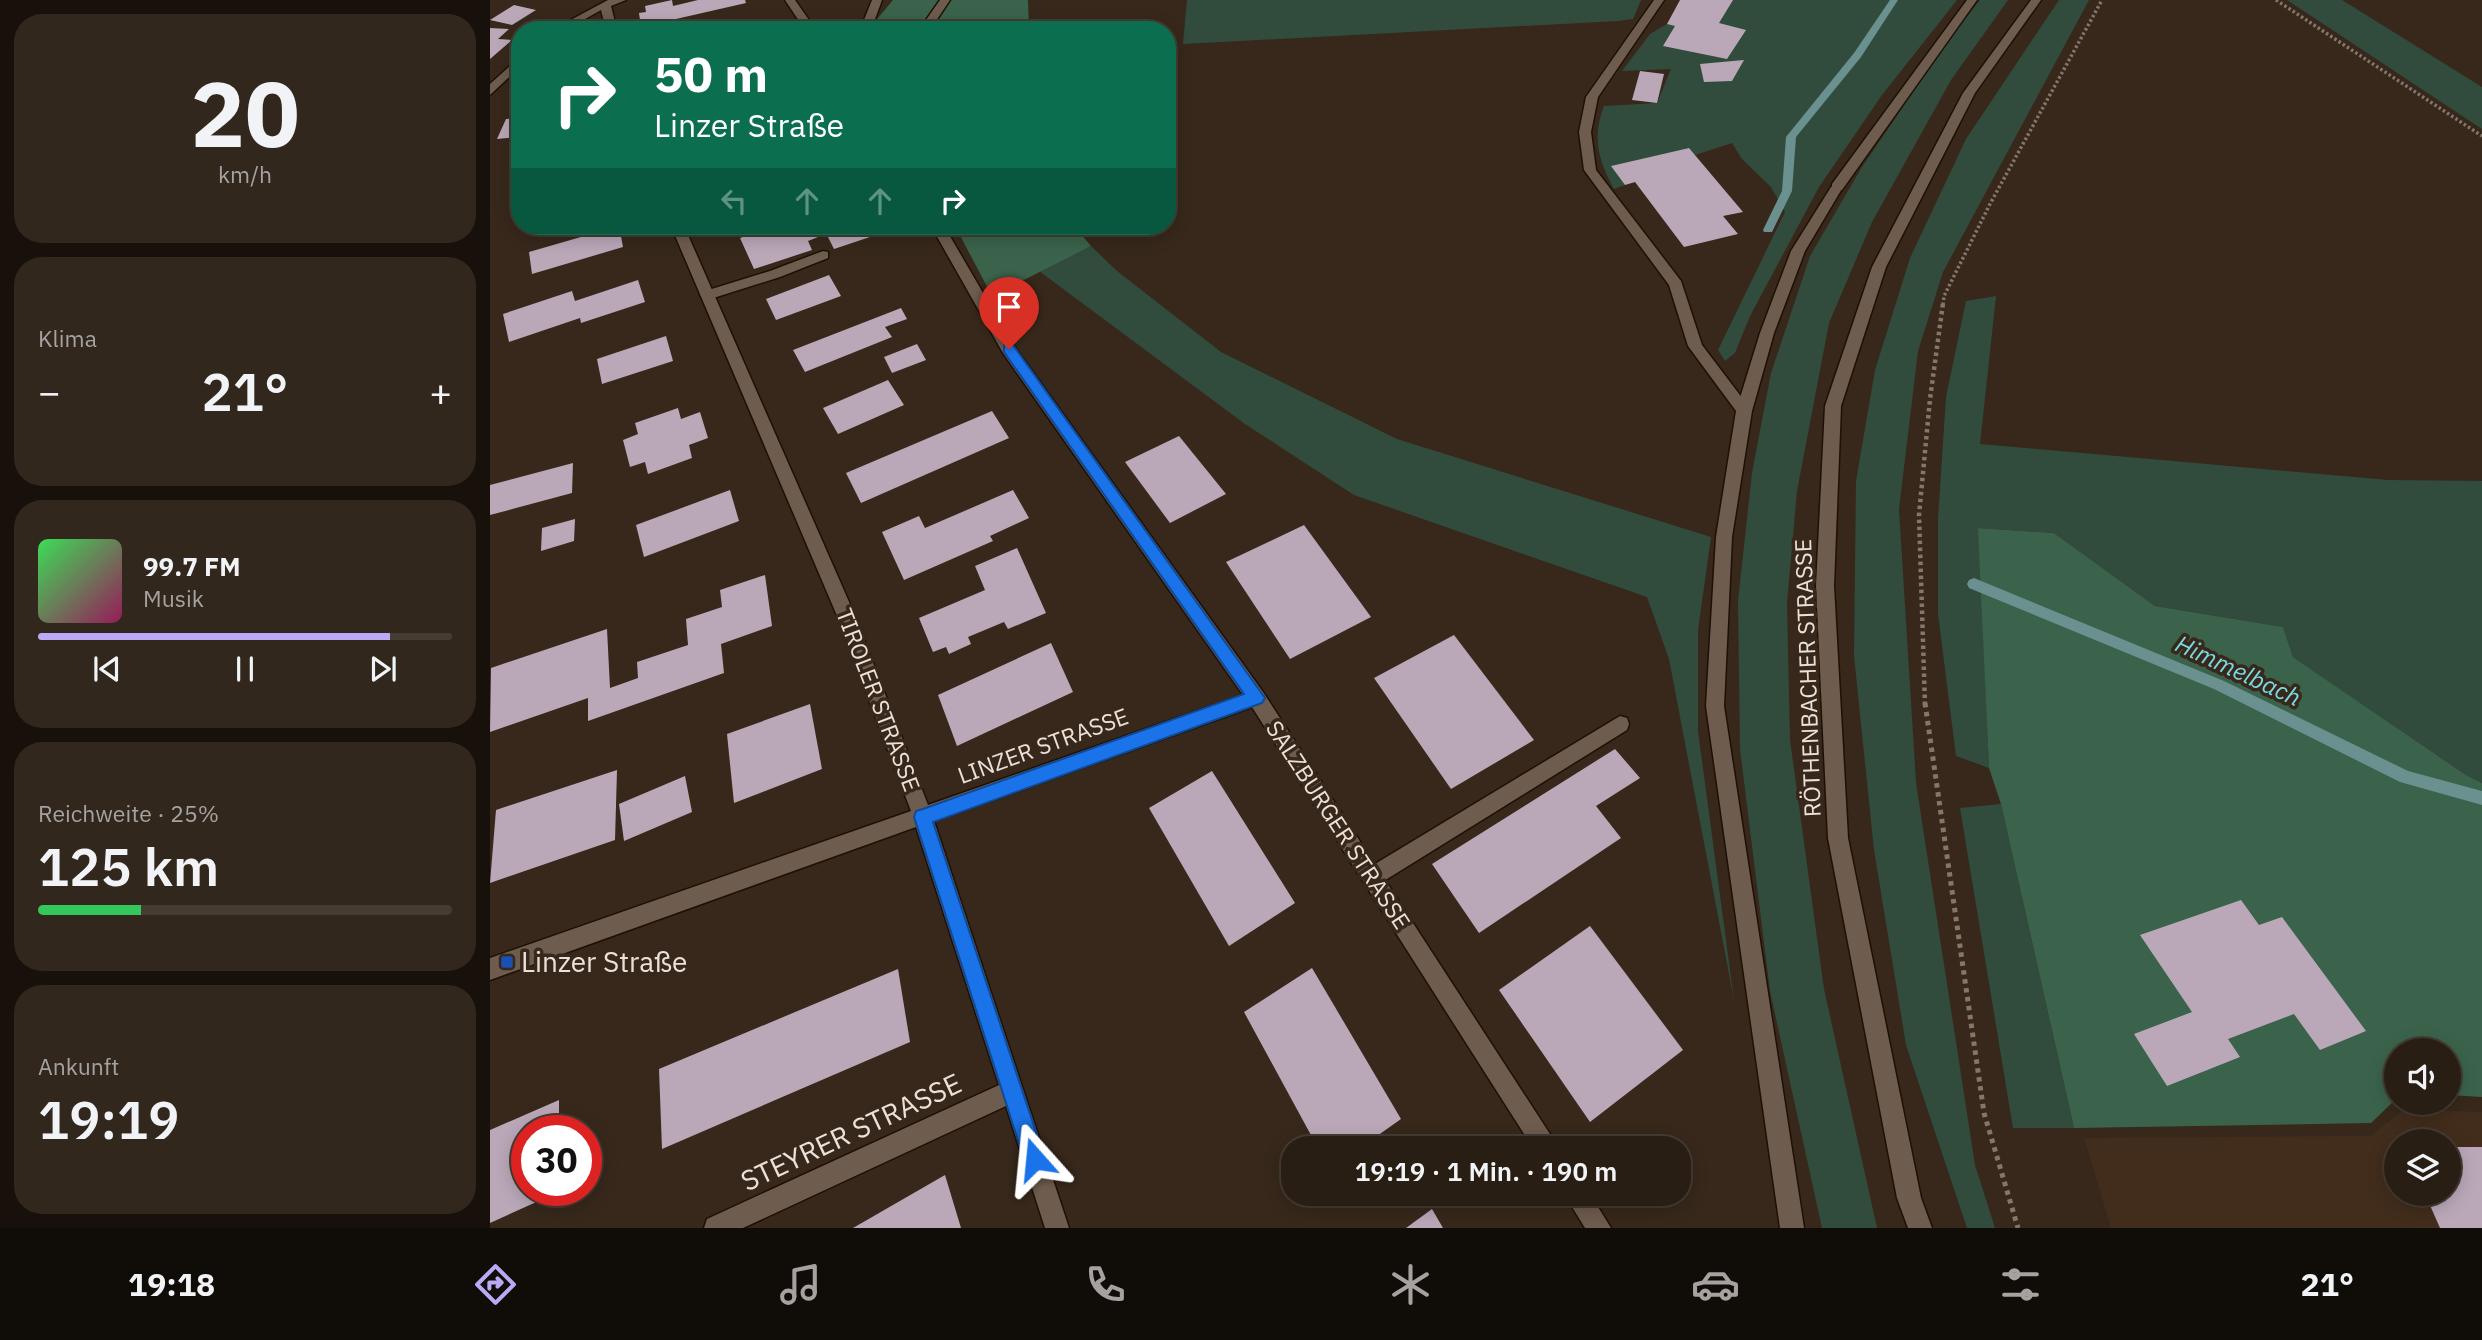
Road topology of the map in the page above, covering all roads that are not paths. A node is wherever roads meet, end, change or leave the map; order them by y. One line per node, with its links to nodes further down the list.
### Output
1 (621, 0): 8 (street)
2 (790, 0): 11 (street)
3 (877, 0): 12 (street)
4 (946, 0): 13 (street)
5 (1659, 0): 20 (street)
6 (1972, 0): 20 (street)
7 (2036, 0): 33 (street, RÖTHENBACHER STRASSE)
8 (605, 4): 9 (street); 10 (street)
9 (574, 21)
10 (610, 21)
11 (805, 21)
12 (869, 21)
13 (931, 21)
14 (511, 69): 15 (street)
15 (490, 91)
16 (681, 235): 19 (street, TIROLER STRASSE)
17 (943, 235): 21 (street, SALZBURGER STRASSE)
18 (823, 255): 19 (street)
19 (708, 295): 23 (street, TIROLER STRASSE)
20 (1744, 411): 32 (street)
21 (1256, 698): 23 (street, LINZER STRASSE); 24 (street, SALZBURGER STRASSE)
22 (1620, 724): 24 (street)
23 (923, 817): 25 (street, LINZER STRASSE); 26 (street, TIROLER STRASSE)
24 (1372, 877): 27 (street, SALZBURGER STRASSE)
25 (490, 969)
26 (1012, 1091): 29 (street, STEYRER STRASSE); 30 (street, TIROLER STRASSE)
27 (1539, 1136)
28 (1584, 1206): 31 (street)
29 (716, 1228)
30 (1058, 1228)
31 (1599, 1228)
32 (1792, 1228)
33 (1920, 1228)

